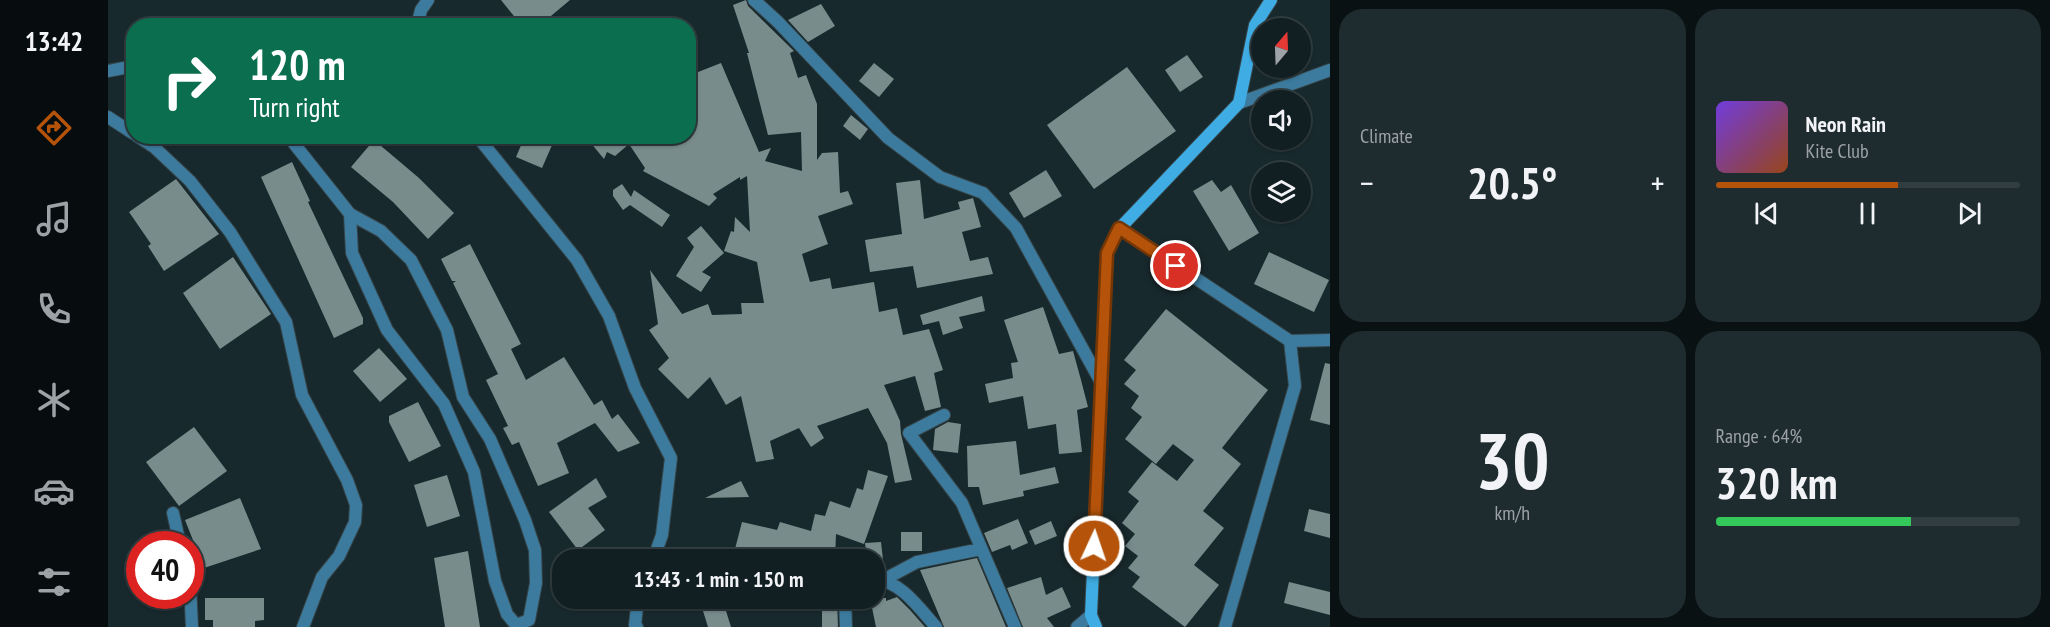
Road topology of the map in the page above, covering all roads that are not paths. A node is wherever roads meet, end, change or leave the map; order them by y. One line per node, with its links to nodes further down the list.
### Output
1 (428, 0): 4 (street)
2 (754, 0): 18 (street)
3 (1271, 0): 8 (street)
4 (419, 18)
5 (126, 68): 7 (street)
6 (1330, 70): 8 (street)
7 (108, 71)
8 (1239, 103): 15 (street)
9 (108, 117): 10 (street)
10 (126, 129)
11 (149, 144): 33 (street)
12 (294, 144): 14 (street)
13 (483, 144): 24 (street)
14 (350, 214): 19 (street); 20 (street)
15 (1119, 228): 17 (street); 18 (street)
16 (1330, 340): 17 (street)
17 (1290, 341): 39 (street)
18 (1102, 384): 31 (street)
19 (463, 397): 20 (street); 20 (street)
20 (444, 404)
21 (944, 415): 25 (street)
22 (173, 513): 23 (street)
23 (177, 531)
24 (657, 549)
25 (981, 549): 26 (street); 37 (street)
26 (885, 577)
27 (885, 582): 36 (street)
28 (191, 609): 32 (street)
29 (637, 609): 34 (street)
30 (845, 609): 35 (street)
31 (1094, 621): 38 (street)
32 (192, 627)
33 (303, 627)
34 (637, 627)
35 (846, 627)
36 (936, 627)
37 (1015, 627)
38 (1077, 627)
39 (1224, 627)

